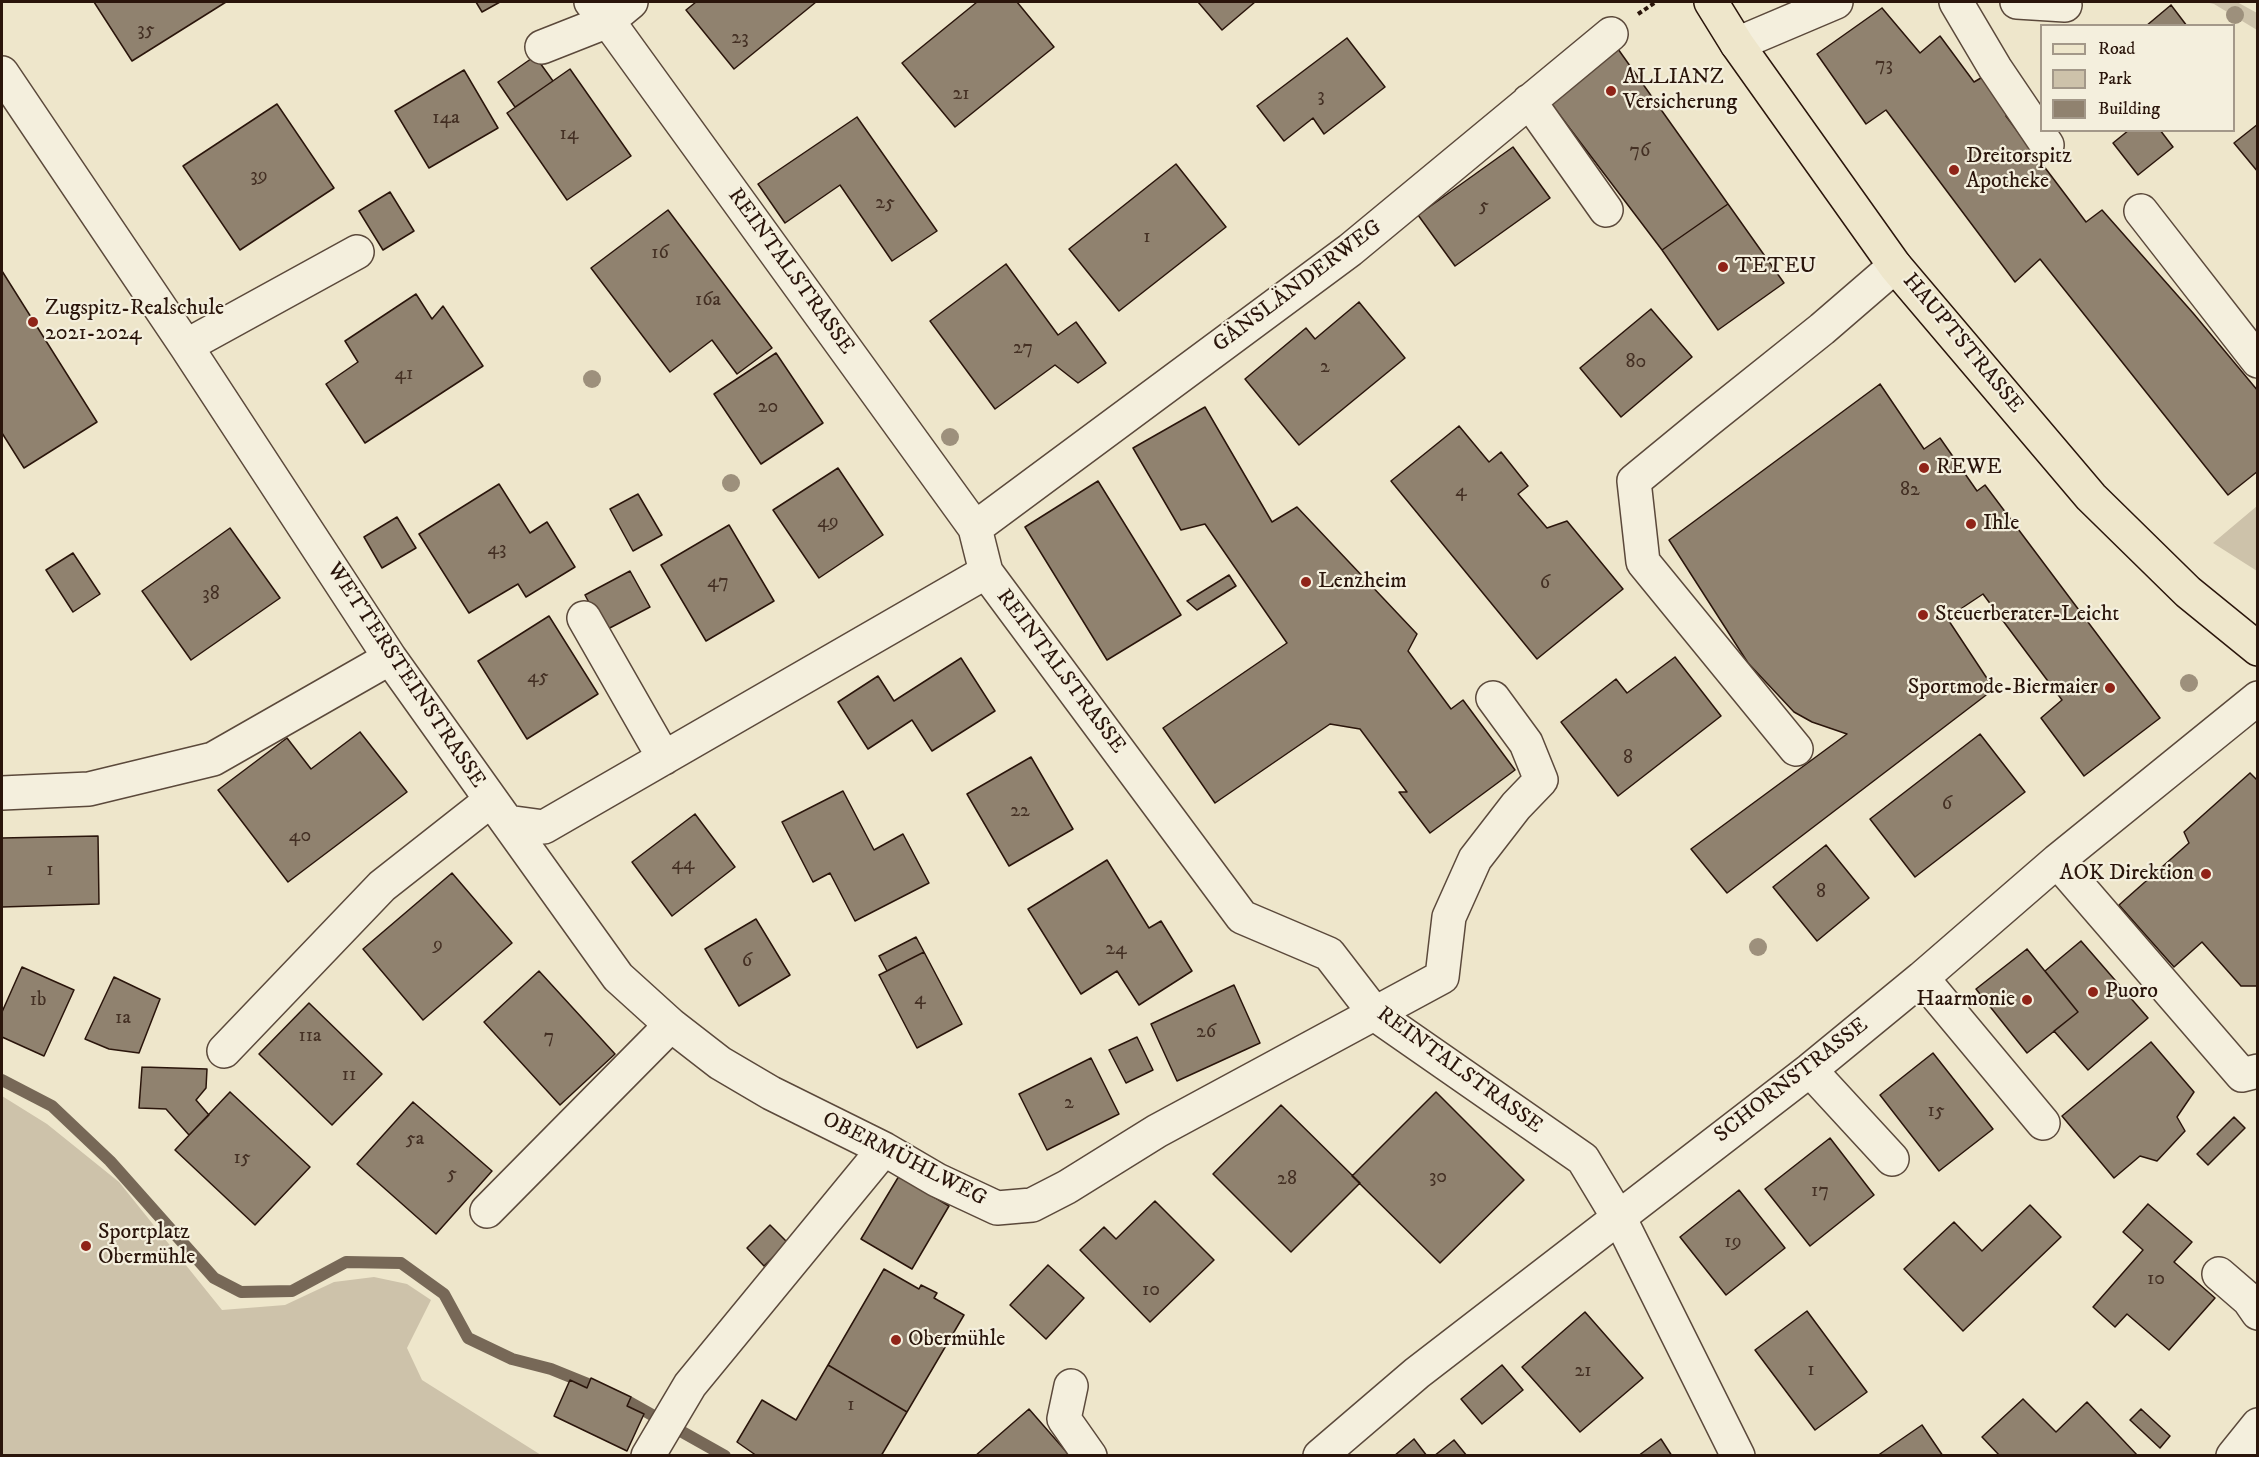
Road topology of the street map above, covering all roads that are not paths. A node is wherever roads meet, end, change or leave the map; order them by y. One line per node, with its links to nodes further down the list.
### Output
1 (1710, 2): 8 (main road, HAUPTSTRASSE)
2 (1836, 2): 8 (street)
3 (1956, 2): 12 (street)
4 (2017, 2): 5 (street)
5 (2065, 5)
6 (610, 8): 9 (street); 19 (street, REINTALSTRASSE)
7 (1611, 34): 11 (street, GÄNSLÄNDERWEG)
8 (1737, 44): 16 (main road, HAUPTSTRASSE)
9 (542, 47)
10 (2, 73): 17 (street, WETTERSTEINSTRASSE)
11 (1529, 101): 13 (street); 19 (street, GÄNSLÄNDERWEG)
12 (2047, 145)
13 (1606, 210)
14 (2141, 211): 18 (street)
15 (357, 252): 17 (street)
16 (1895, 266): 22 (main road, HAUPTSTRASSE); 26 (street)
17 (186, 346): 23 (street, WETTERSTEINSTRASSE)
18 (2258, 361)
19 (975, 528): 20 (street, REINTALSTRASSE)
20 (986, 572): 27 (street); 32 (street, REINTALSTRASSE)
21 (584, 618): 27 (street)
22 (2258, 649)
23 (390, 658): 28 (street); 29 (street, WETTERSTEINSTRASSE)
24 (1493, 698): 32 (street, OBERMÜHLWEG)
25 (2258, 698): 30 (street, SCHORNSTRASSE)
26 (1797, 749)
27 (664, 758): 29 (street)
28 (2, 793)
29 (499, 812): 33 (street, OBERMÜHLWEG); 34 (street)
30 (2057, 861): 31 (street, SCHORNSTRASSE); 36 (street)
31 (1922, 978): 35 (street, SCHORNSTRASSE); 37 (street)
32 (1376, 1015): 38 (street, OBERMÜHLWEG); 41 (street, REINTALSTRASSE)
33 (671, 1025): 38 (street, OBERMÜHLWEG); 40 (street)
34 (224, 1052)
35 (1810, 1070): 39 (street); 41 (street, SCHORNSTRASSE)
36 (2258, 1071)
37 (2043, 1123)
38 (884, 1149): 46 (street)
39 (1892, 1159)
40 (487, 1211)
41 (1616, 1218): 48 (street, SCHORNSTRASSE); 49 (street, REINTALSTRASSE)
42 (2218, 1274): 43 (street)
43 (2258, 1313)
44 (1071, 1386): 47 (street)
45 (2258, 1425): 50 (street)
46 (651, 1450)
47 (1090, 1455)
48 (1320, 1455)
49 (1738, 1455)
50 (2233, 1455)

